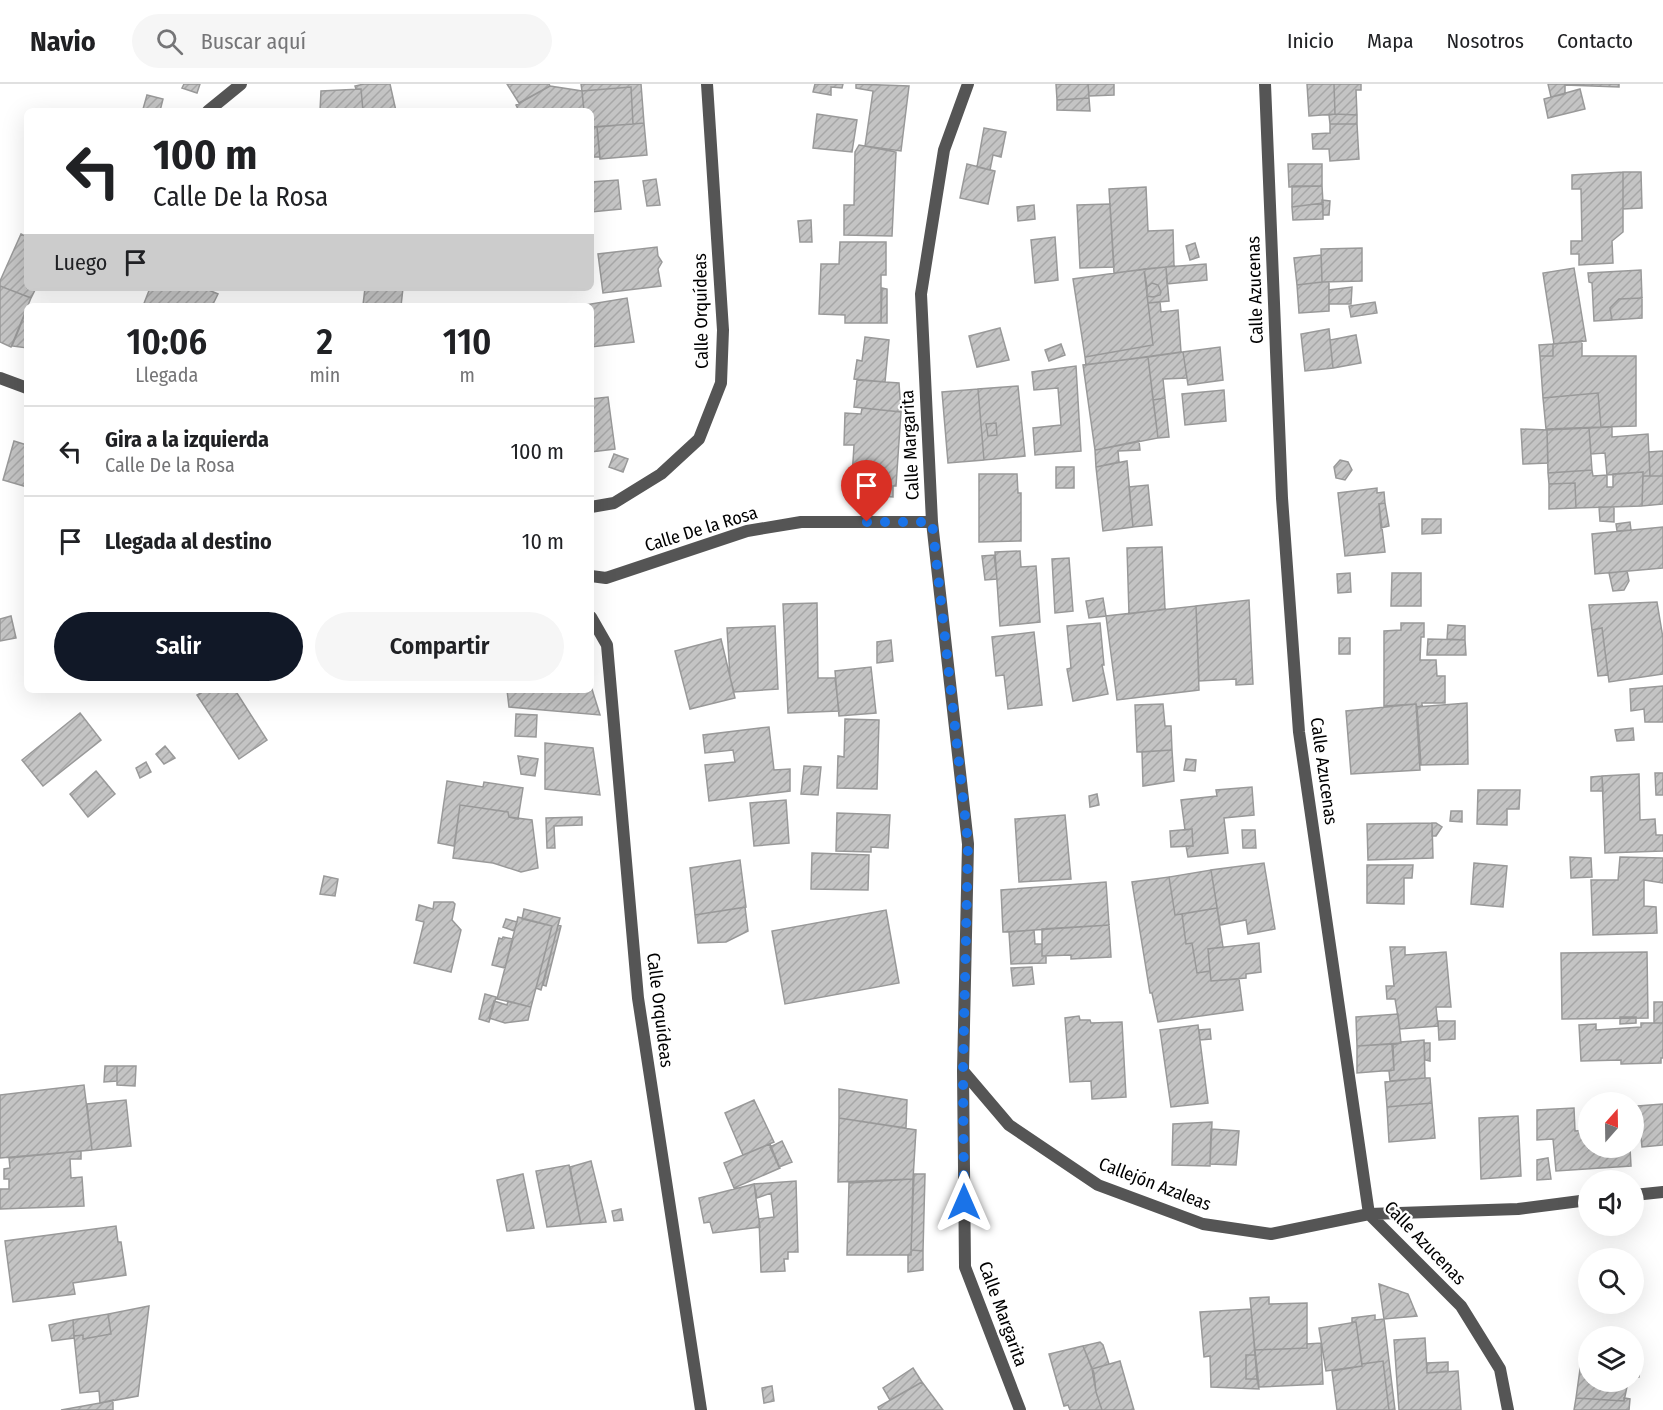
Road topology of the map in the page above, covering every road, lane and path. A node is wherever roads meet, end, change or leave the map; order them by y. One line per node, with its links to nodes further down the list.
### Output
1 (241, 84): 5 (street)
2 (707, 84): 8 (street, Calle Orquídeas)
3 (968, 84): 9 (street, Calle Margarita)
4 (1265, 84): 16 (street, Calle Azucenas)
5 (212, 108)
6 (0, 378): 7 (street)
7 (24, 387)
8 (594, 506)
9 (932, 522): 10 (street, Calle De la Rosa); 12 (street, Calle Margarita)
10 (594, 576)
11 (594, 622): 17 (street, Calle Orquídeas)
12 (963, 1071): 16 (street, Callejón Azaleas); 18 (street, Calle Margarita)
13 (1663, 1191): 14 (street)
14 (1644, 1194)
15 (1578, 1201): 16 (street, Callejón Azaleas)
16 (1369, 1214): 19 (street, Calle Azucenas)
17 (701, 1410)
18 (1020, 1410)
19 (1508, 1410)

